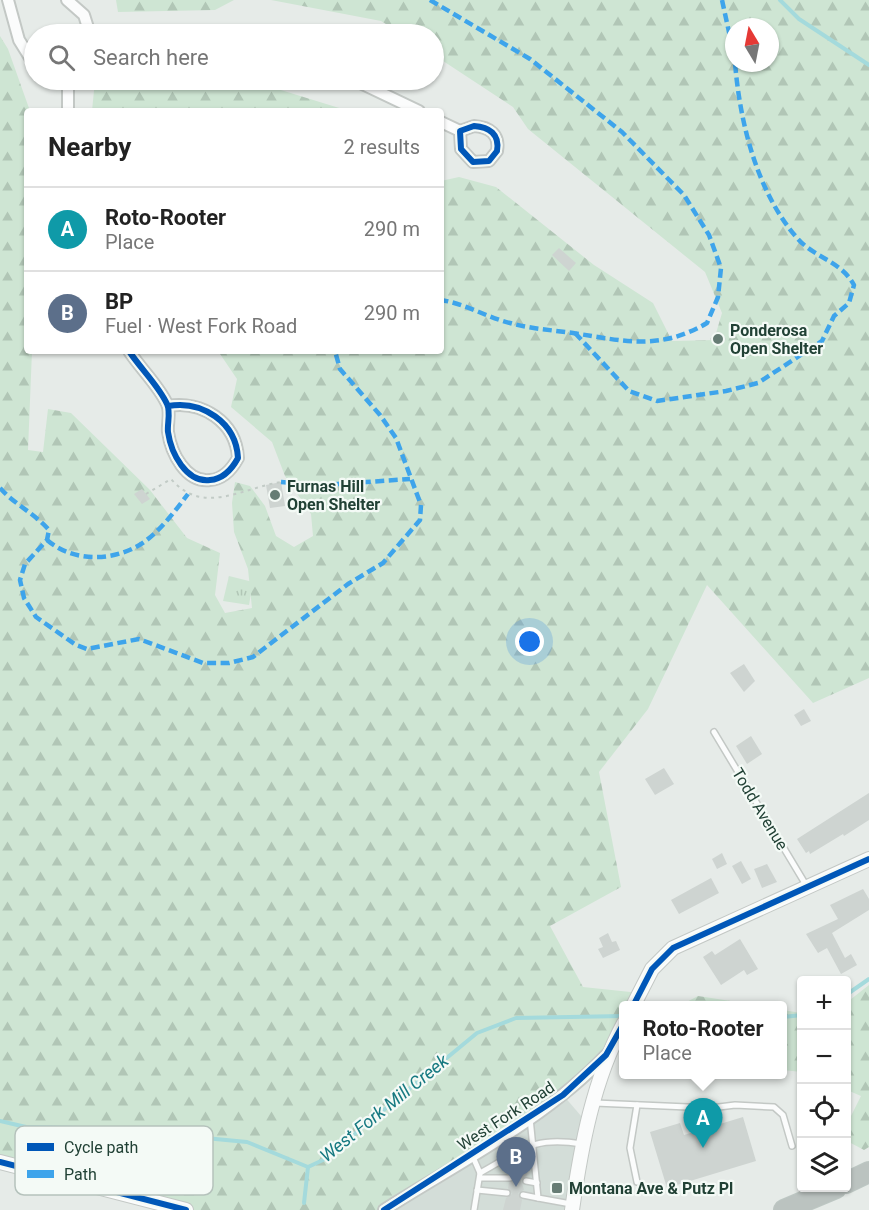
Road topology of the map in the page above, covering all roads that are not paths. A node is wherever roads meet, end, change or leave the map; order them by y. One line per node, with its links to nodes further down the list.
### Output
1 (8, 0): 4 (street)
2 (67, 0): 3 (street)
3 (87, 24)
4 (24, 48)
5 (68, 90): 7 (street)
6 (375, 90): 8 (street)
7 (68, 108)
8 (413, 108)
9 (444, 123): 10 (street)
10 (460, 131)
11 (131, 354): 12 (street)
12 (168, 406): 12 (street)
13 (714, 732): 15 (lane, Todd Avenue)
14 (869, 859): 15 (street)
15 (807, 887): 16 (street)
16 (636, 999)
17 (619, 1032): 18 (street, West Fork Road)
18 (606, 1055): 19 (street); 21 (street, West Fork Road)
19 (593, 1103): 20 (lane); 23 (street)
20 (637, 1105): 24 (lane); 33 (lane)
21 (530, 1118): 22 (lane); 25 (street, West Fork Road)
22 (532, 1144): 23 (lane); 29 (lane); 34 (lane)
23 (584, 1144): 41 (street)
24 (792, 1146)
25 (472, 1154): 29 (lane); 43 (street, West Fork Road)
26 (0, 1162): 27 (street)
27 (15, 1166)
28 (869, 1172): 32 (highway)
29 (480, 1175): 30 (lane); 35 (lane)
30 (510, 1178)
31 (526, 1181): 34 (lane)
32 (851, 1181)
33 (637, 1182)
34 (537, 1183): 40 (lane)
35 (477, 1190): 37 (lane); 44 (lane)
36 (827, 1192): 45 (highway)
37 (507, 1193)
38 (128, 1195): 42 (street)
39 (523, 1195): 40 (lane)
40 (538, 1198): 41 (lane)
41 (572, 1207)
42 (186, 1210)
43 (384, 1210)
44 (474, 1210)
45 (784, 1210)

